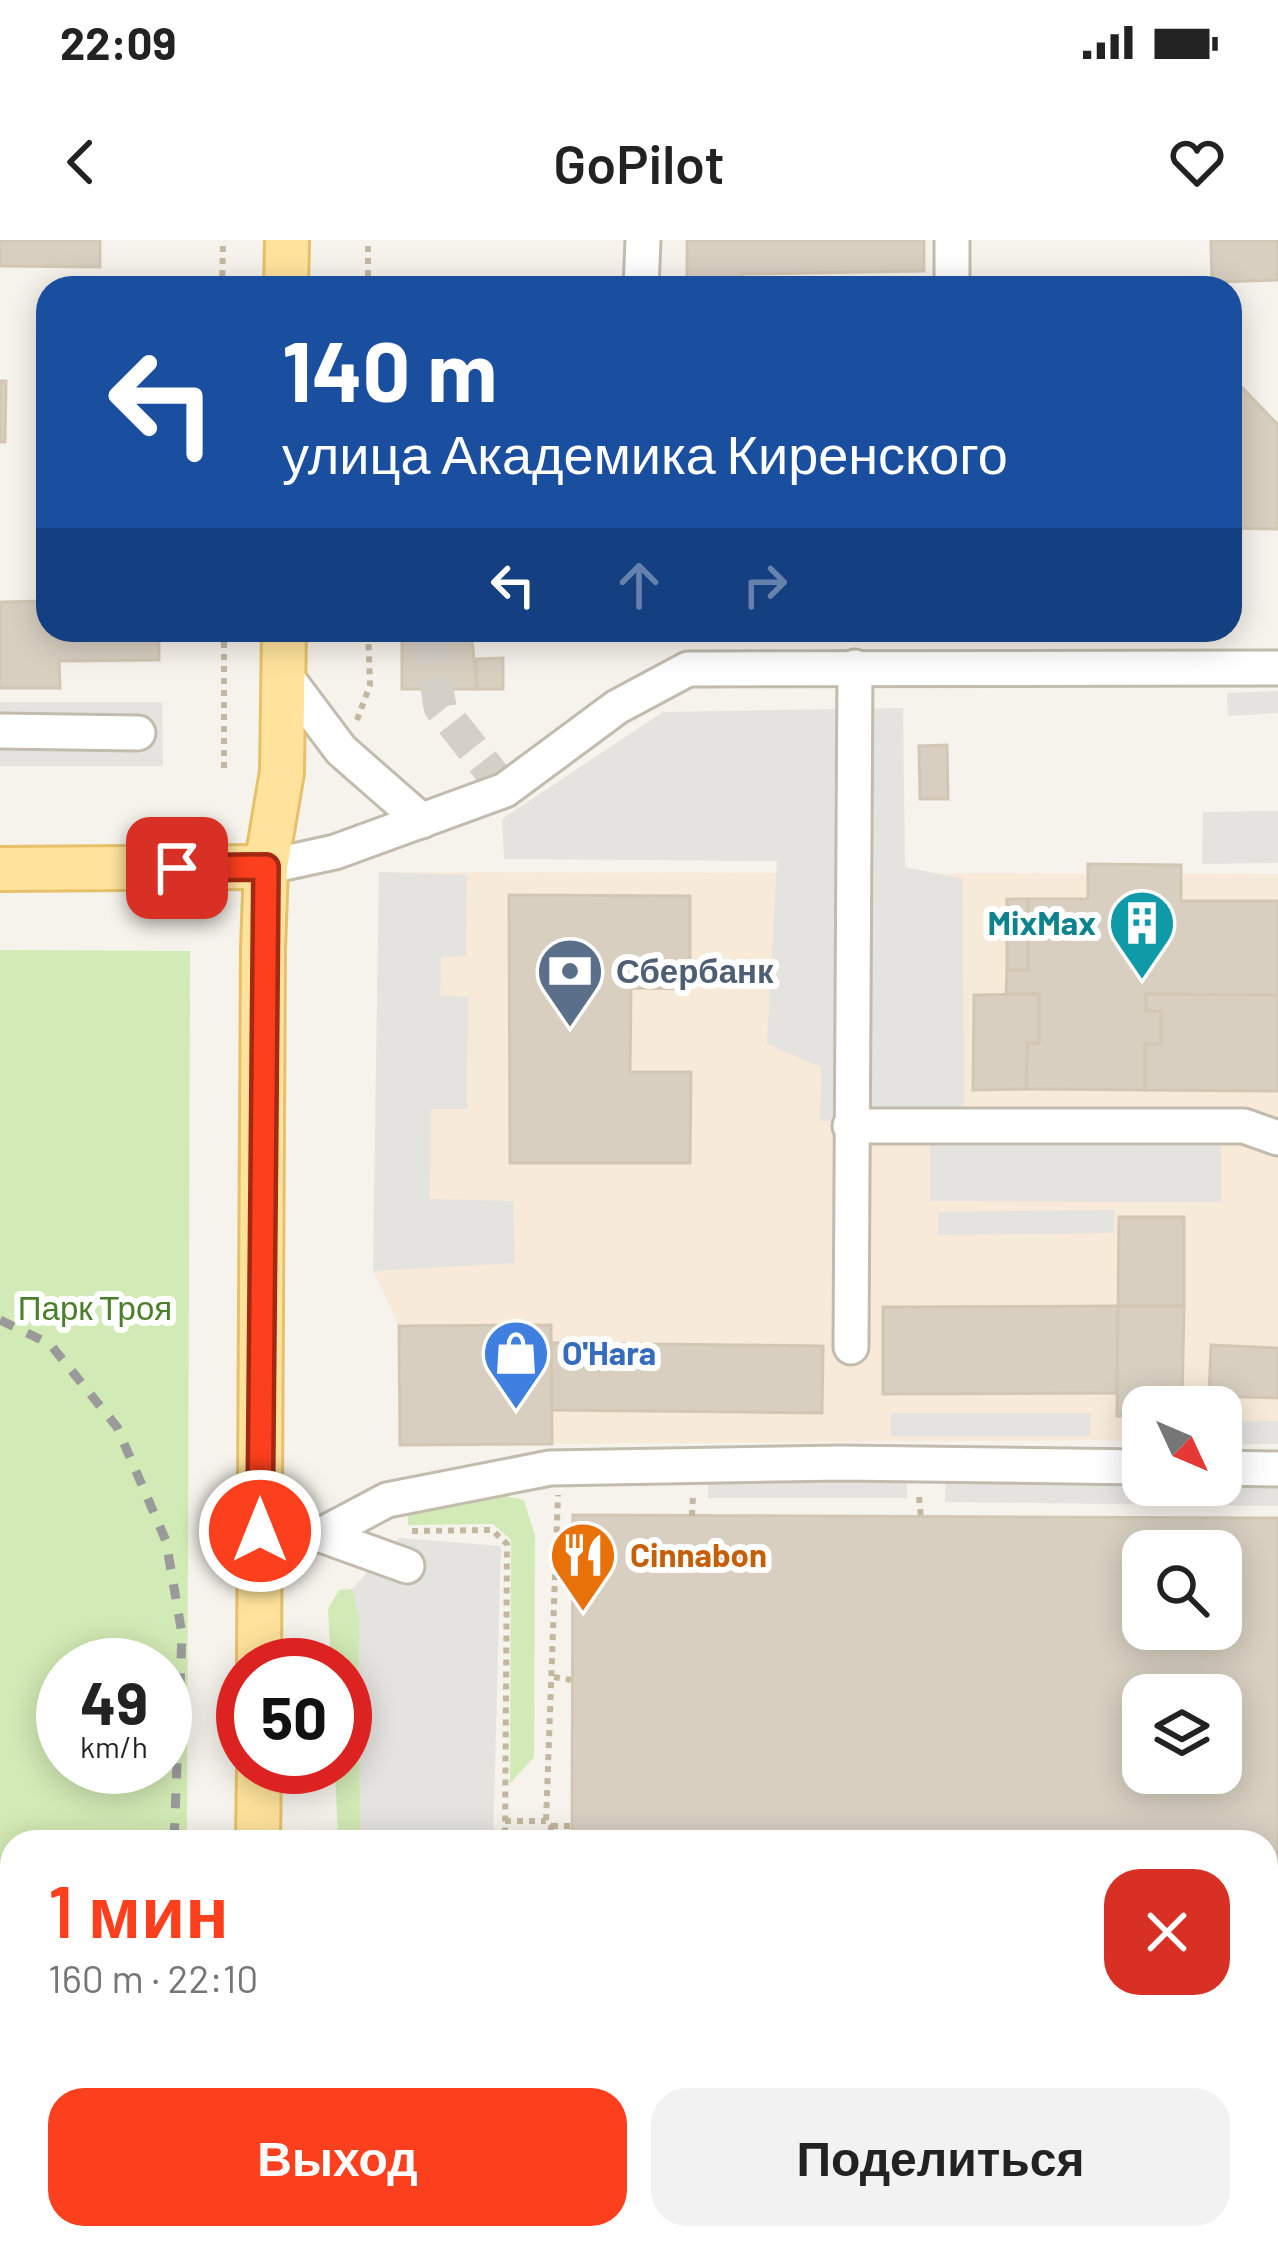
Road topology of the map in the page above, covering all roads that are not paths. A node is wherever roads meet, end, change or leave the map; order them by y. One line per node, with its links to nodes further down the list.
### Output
1 (287, 240): 4 (main road)
2 (643, 240): 5 (street)
3 (952, 240): 6 (street)
4 (286, 276)
5 (641, 276)
6 (952, 276)
7 (284, 642): 10 (main road)
8 (855, 667): 9 (street); 13 (street); 16 (street)
9 (1278, 668)
10 (284, 674): 13 (street); 14 (main road)
11 (0, 731): 12 (street)
12 (138, 733)
13 (422, 821): 14 (street)
14 (266, 867): 15 (main road); 22 (main road)
15 (0, 869)
16 (850, 1126): 17 (street); 18 (street)
17 (1278, 1138)
18 (850, 1347)
19 (1122, 1467): 23 (street)
20 (1242, 1468): 21 (street)
21 (1278, 1468)
22 (260, 1531): 23 (street); 25 (main road)
23 (321, 1535): 24 (street)
24 (407, 1566)
25 (259, 1638)
26 (259, 1794): 27 (main road)
27 (258, 1830)

